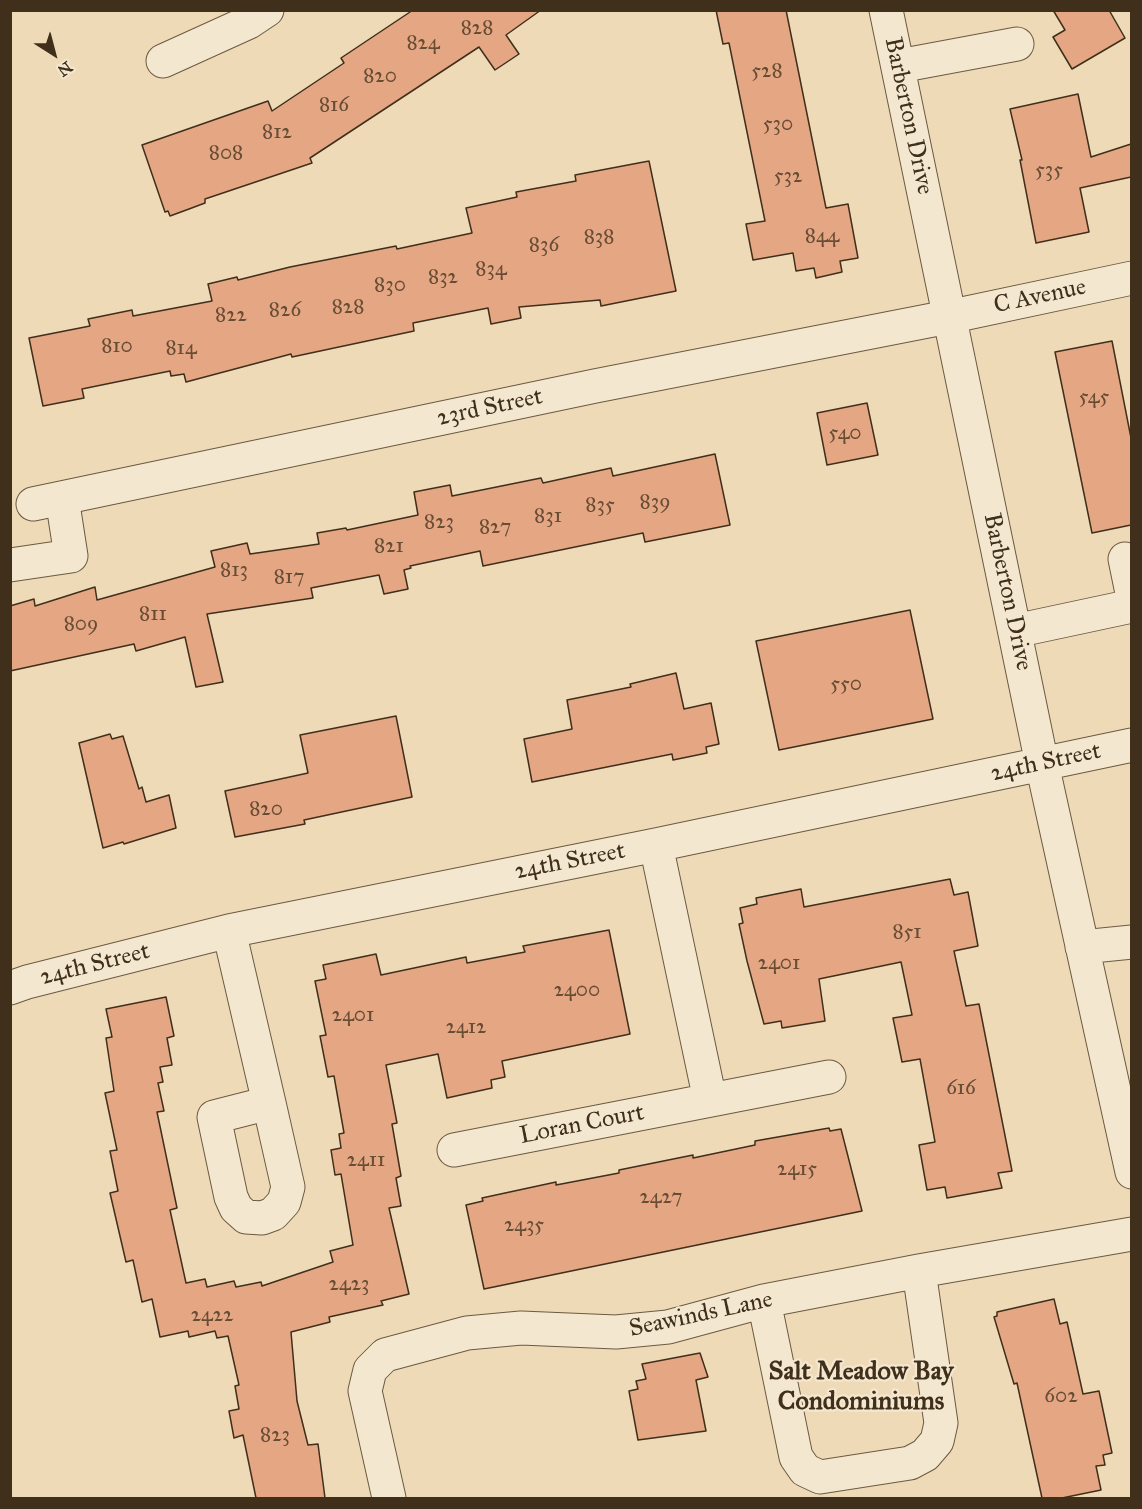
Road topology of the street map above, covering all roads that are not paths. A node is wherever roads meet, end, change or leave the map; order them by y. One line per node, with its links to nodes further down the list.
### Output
1 (267, 10): 4 (street)
2 (886, 10): 5 (street, Barberton Drive)
3 (1017, 44): 5 (street)
4 (163, 61)
5 (899, 66): 7 (street, Barberton Drive)
6 (1131, 278): 7 (street, C Avenue)
7 (948, 317): 9 (street, 23rd Street); 12 (street, Barberton Drive)
8 (1125, 559): 10 (street)
9 (10, 565)
10 (1131, 593)
11 (1131, 606): 12 (street)
12 (1015, 631): 14 (street, Barberton Drive)
13 (1131, 745): 14 (street, 24th Street)
14 (1042, 764): 15 (street, 24th Street); 18 (street, Barberton Drive)
15 (656, 845): 16 (street, 24th Street); 21 (street)
16 (229, 931): 19 (street, 24th Street); 22 (street)
17 (1131, 942): 18 (street)
18 (1082, 947): 23 (street, Barberton Drive)
19 (10, 988)
20 (829, 1077): 21 (street, Loran Court)
21 (710, 1100): 24 (street, Loran Court)
22 (269, 1103)
23 (1125, 1107): 25 (street, Barberton Drive)
24 (454, 1150)
25 (1131, 1172)
26 (1131, 1234): 27 (street, Seawinds Lane)
27 (919, 1271): 28 (street, Seawinds Lane); 28 (street)
28 (764, 1301): 29 (street, Seawinds Lane)
29 (389, 1498)

